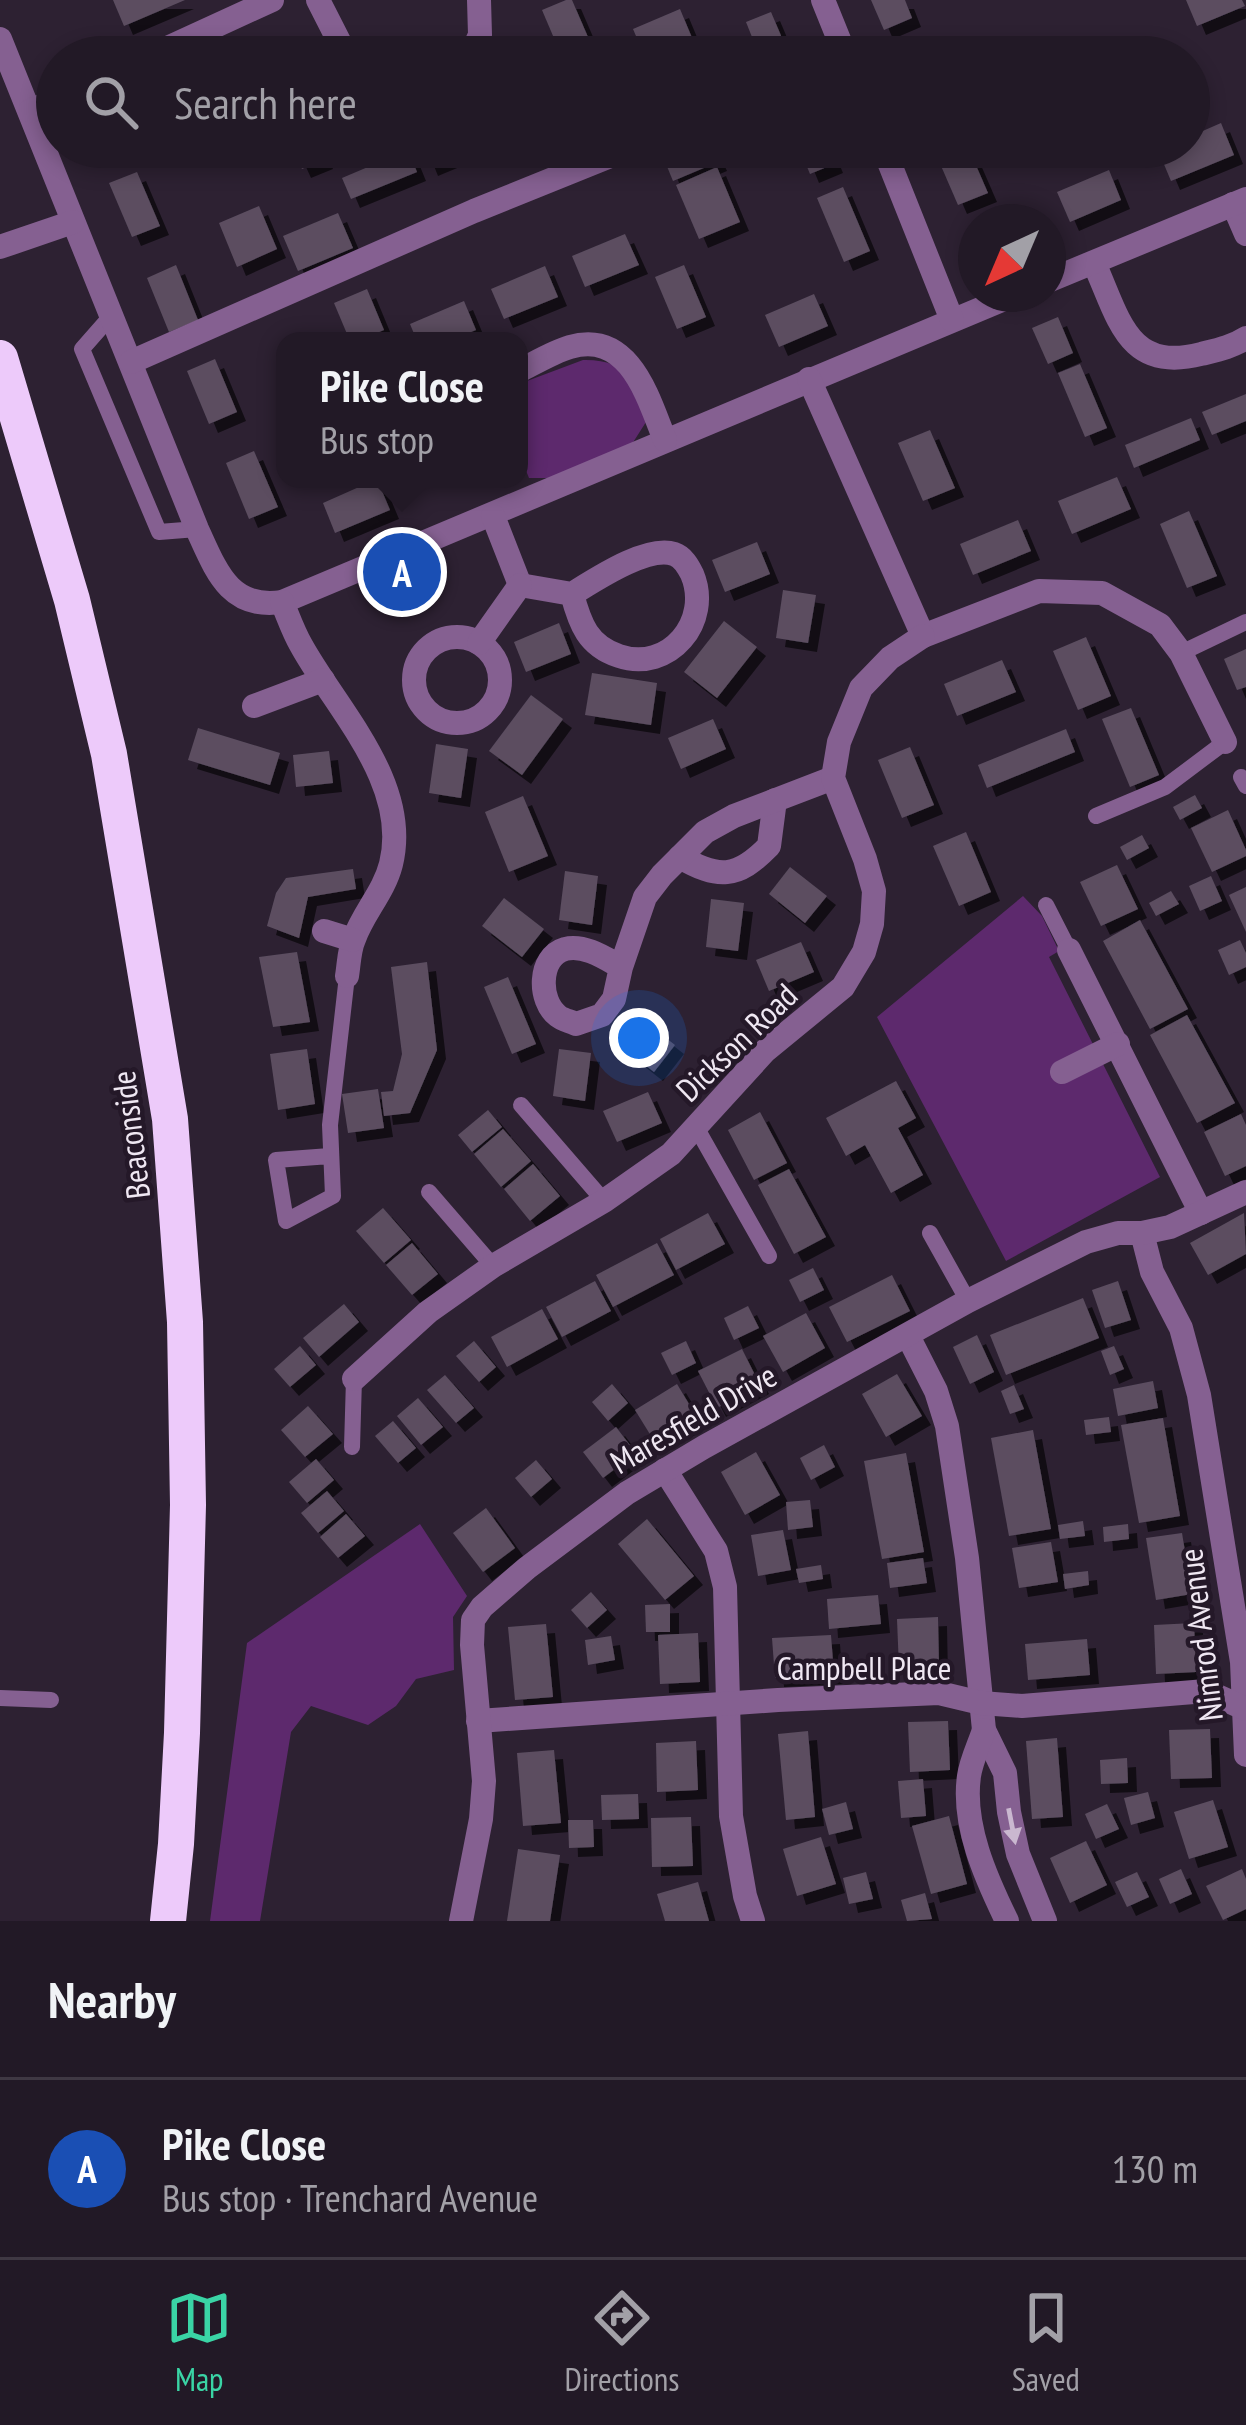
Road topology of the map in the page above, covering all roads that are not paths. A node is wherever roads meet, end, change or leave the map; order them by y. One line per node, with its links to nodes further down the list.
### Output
1 (272, 0): 5 (street)
2 (318, 0): 6 (street)
3 (479, 0): 7 (street)
4 (823, 0): 8 (street)
5 (194, 36)
6 (336, 36)
7 (479, 36)
8 (838, 36)
9 (0, 39): 11 (street)
10 (36, 108): 11 (street)
11 (30, 111): 12 (street)
12 (36, 126)
13 (52, 168): 17 (street)
14 (581, 168): 27 (street)
15 (891, 168): 24 (street)
16 (1239, 202): 18 (street); 20 (street)
17 (73, 222): 19 (street); 23 (street)
18 (1246, 234)
19 (0, 247)
20 (1094, 263): 21 (street); 25 (street)
21 (1066, 274)
22 (972, 312): 24 (street)
23 (111, 316): 27 (street); 34 (lane)
24 (952, 320): 29 (street)
25 (1246, 338)
26 (0, 358): 81 (highway, Beaconside)
27 (131, 362): 34 (street)
28 (528, 367): 30 (street)
29 (808, 380): 30 (street); 39 (street)
30 (665, 440): 31 (street)
31 (528, 488)
32 (521, 490): 33 (street)
33 (493, 516): 35 (street); 37 (street)
34 (197, 530): 37 (street)
35 (520, 585): 36 (street); 40 (street)
36 (572, 594): 36 (street)
37 (276, 603): 42 (street)
38 (1246, 622): 41 (lane)
39 (923, 636): 41 (street); 45 (street)
40 (479, 643)
41 (1181, 653): 44 (street)
42 (323, 680): 43 (street); 51 (street)
43 (254, 706)
44 (1225, 742): 47 (lane)
45 (833, 778): 46 (street); 58 (street, Dickson Road)
46 (775, 800): 48 (street); 48 (street)
47 (1096, 815)
48 (680, 857): 53 (street)
49 (1046, 905): 52 (lane)
50 (324, 932): 51 (street)
51 (353, 940): 54 (street)
52 (1069, 950): 55 (street)
53 (621, 967)
54 (346, 976): 59 (lane)
55 (1118, 1044): 56 (street); 63 (street)
56 (1062, 1072)
57 (521, 1105): 62 (lane)
58 (696, 1126): 62 (street, Dickson Road); 66 (lane)
59 (330, 1156): 59 (lane)
60 (429, 1192): 67 (lane)
61 (1246, 1192): 63 (street, Maresfield Drive)
62 (604, 1201): 67 (street, Dickson Road)
63 (1201, 1213): 65 (street, Maresfield Drive)
64 (930, 1233): 68 (lane)
65 (1142, 1233): 68 (street, Maresfield Drive); 77 (street, Nimrod Avenue)
66 (769, 1256)
67 (493, 1266): 70 (street, Dickson Road)
68 (968, 1300): 69 (street, Maresfield Drive)
69 (908, 1336): 72 (street, Maresfield Drive); 76 (street)
70 (354, 1379): 71 (lane)
71 (352, 1447)
72 (665, 1470): 75 (street); 78 (street, Maresfield Drive)
73 (0, 1698): 74 (lane)
74 (51, 1700)
75 (729, 1703): 76 (street, Campbell Place); 78 (street, Campbell Place); 83 (street)
76 (981, 1703): 77 (street, Campbell Place); 79 (street)
77 (1245, 1709): 80 (street, Nimrod Avenue)
78 (478, 1721): 82 (street, Maresfield Drive)
79 (983, 1730): 84 (street); 85 (street, one-way to 85)
80 (1246, 1754)
81 (168, 1921)
82 (461, 1921)
83 (753, 1921)
84 (1007, 1921)
85 (1045, 1921)

